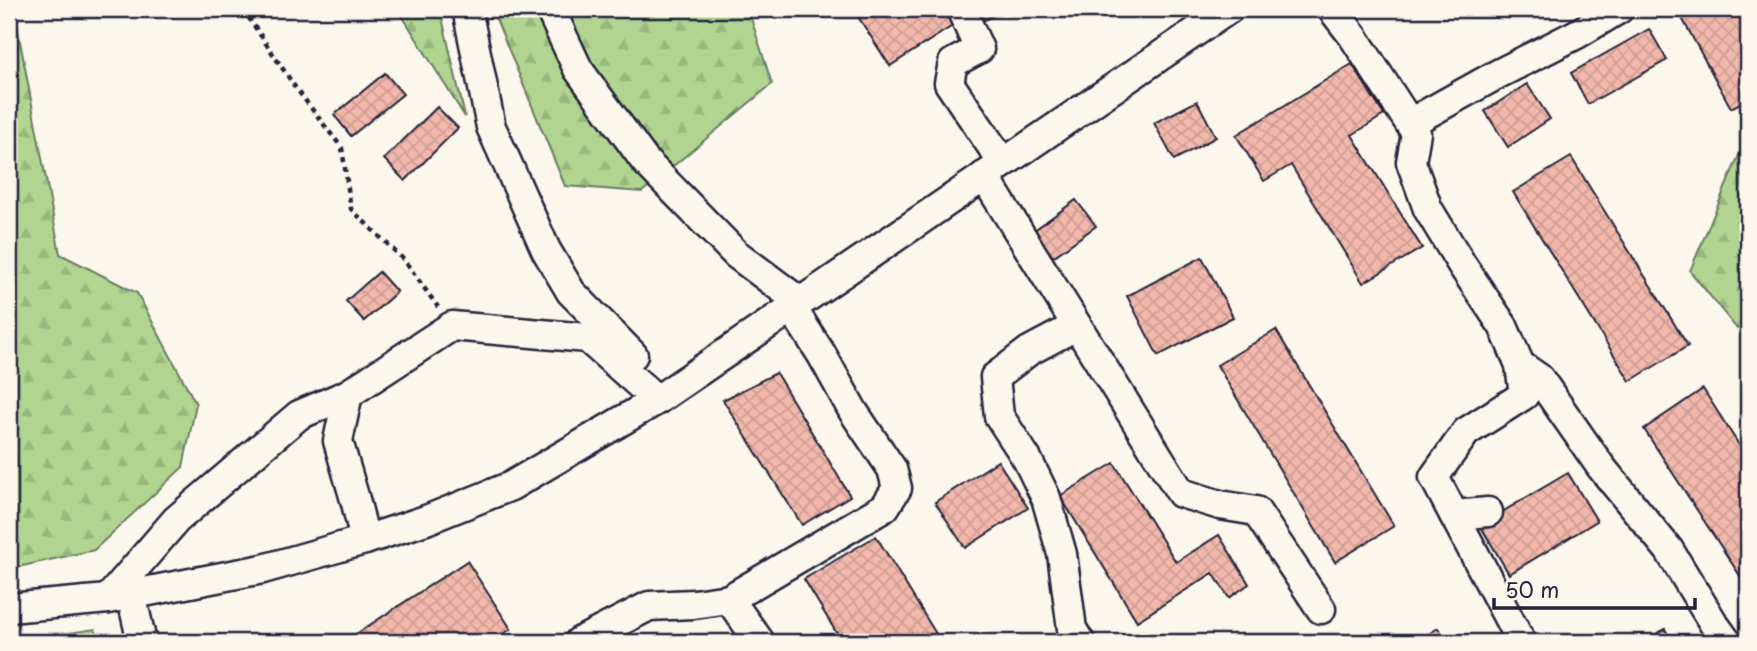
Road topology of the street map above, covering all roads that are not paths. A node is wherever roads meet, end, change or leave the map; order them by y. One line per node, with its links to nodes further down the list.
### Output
1 (467, 9): 13 (street)
2 (550, 9): 9 (street)
3 (961, 9): 8 (street)
4 (1332, 9): 7 (street)
5 (1619, 9): 7 (street)
6 (1209, 14): 8 (street)
7 (1410, 123): 11 (street)
8 (993, 169): 9 (street); 10 (street)
9 (796, 305): 13 (street); 18 (street)
10 (1076, 326): 20 (street); 24 (street)
11 (1520, 365): 15 (street); 26 (street)
12 (348, 394): 13 (street); 16 (street); 17 (street)
13 (662, 396): 16 (street)
14 (1488, 512): 15 (street)
15 (1454, 514): 25 (street)
16 (365, 540): 17 (street)
17 (119, 597): 19 (street); 21 (street)
18 (729, 599): 22 (street); 23 (street)
19 (9, 608)
20 (1321, 609)
21 (142, 642)
22 (579, 642)
23 (760, 642)
24 (1080, 642)
25 (1521, 642)
26 (1727, 642)

